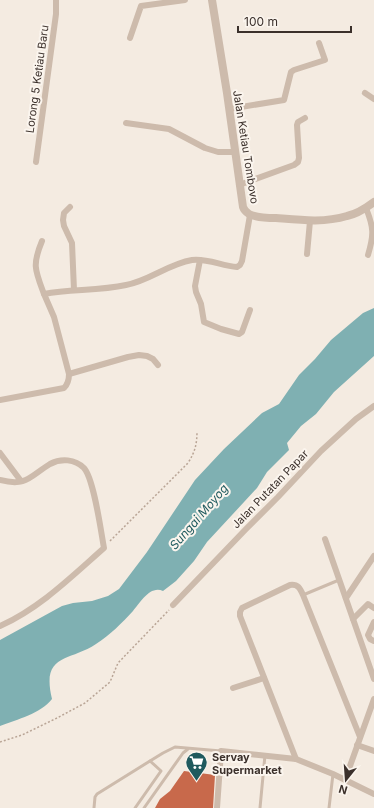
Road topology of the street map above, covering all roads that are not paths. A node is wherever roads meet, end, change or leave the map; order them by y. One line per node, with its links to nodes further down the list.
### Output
1 (56, 0): 14 (street, Lorong 5 Ketiau Baru)
2 (138, 0): 5 (street)
3 (185, 0): 5 (street)
4 (212, 0): 10 (street, Jalan Ketiau Tombovo)
5 (141, 6): 6 (street)
6 (130, 38)
7 (319, 43): 10 (street)
8 (365, 93): 9 (street)
9 (374, 99)
10 (229, 109): 13 (street, Jalan Ketiau Tombovo)
11 (304, 118): 15 (street)
12 (126, 123): 13 (street)
13 (234, 152): 15 (street, Jalan Ketiau Tombovo)
14 (36, 162)
15 (239, 185): 19 (street, Jalan Ketiau Tombovo)
16 (374, 202): 18 (street, Jalan Ketiau Tombovo)
17 (70, 207): 25 (street)
18 (366, 208): 20 (street, Jalan Ketiau Tombovo); 23 (street)
19 (250, 215): 20 (street, Jalan Ketiau Tombovo); 24 (street)
20 (310, 221): 22 (street)
21 (42, 241): 26 (street)
22 (307, 254)
23 (368, 256)
24 (200, 260): 25 (street); 27 (street)
25 (74, 290): 26 (street)
26 (44, 294): 29 (street)
27 (250, 310)
28 (158, 365): 29 (street)
29 (69, 374): 30 (street)
30 (0, 400)
31 (374, 406): 40 (street, Jalan Putatan Papar)
32 (0, 453): 34 (street)
33 (0, 480): 34 (street)
34 (21, 481): 44 (street)
35 (325, 539): 37 (street)
36 (374, 556): 39 (street)
37 (340, 580): 38 (lane); 39 (street)
38 (303, 595): 46 (street); 50 (street)
39 (346, 598): 42 (street)
40 (173, 605)
41 (374, 608): 42 (street)
42 (353, 619): 47 (street)
43 (374, 622): 45 (street)
44 (0, 626)
45 (374, 641)
46 (264, 678): 48 (street); 56 (street)
47 (374, 679)
48 (233, 688)
49 (374, 699): 50 (street)
50 (360, 737): 51 (street)
51 (357, 745): 54 (street); 59 (street)
52 (188, 749): 53 (lane); 57 (lane); 61 (lane)
53 (221, 750): 55 (street); 66 (street)
54 (374, 751)
55 (265, 756): 56 (street); 67 (lane)
56 (296, 760): 58 (street)
57 (150, 761): 60 (lane); 63 (lane)
58 (333, 774): 59 (street); 68 (lane)
59 (344, 780): 62 (street)
60 (148, 789): 61 (lane); 64 (lane)
61 (154, 793): 65 (lane)
62 (374, 794)
63 (94, 808)
64 (135, 808)
65 (144, 808)
66 (217, 808)
67 (260, 808)
68 (329, 808)

